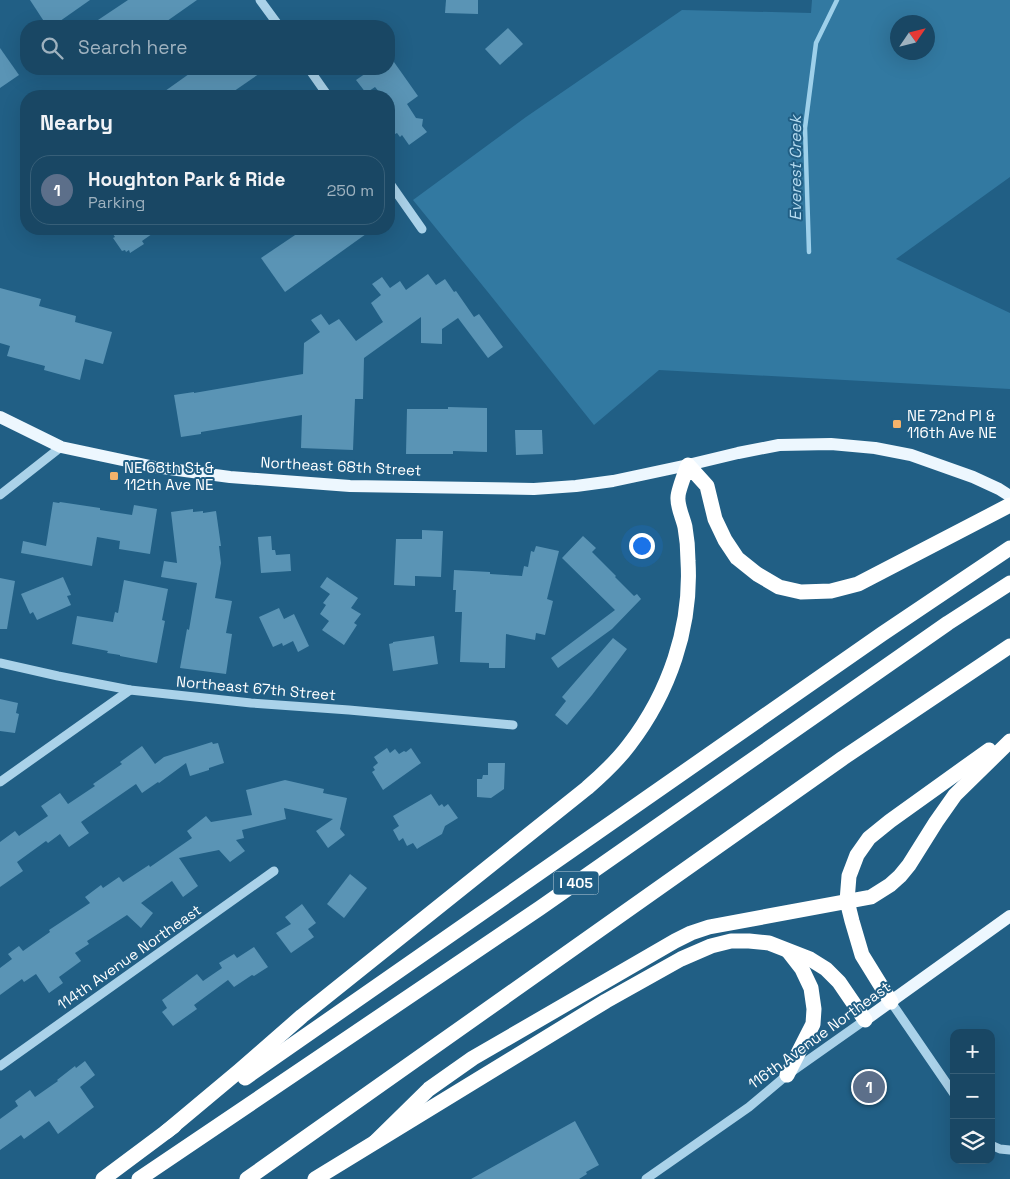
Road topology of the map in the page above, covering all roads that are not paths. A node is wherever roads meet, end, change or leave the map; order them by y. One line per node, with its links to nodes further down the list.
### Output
1 (260, 0): 2 (street)
2 (274, 20)
3 (313, 75): 4 (street)
4 (324, 90)
5 (395, 191): 6 (street)
6 (422, 229)
7 (0, 417): 8 (main road, Northeast 68th Street)
8 (61, 447): 9 (main road, Northeast 68th Street); 10 (street)
9 (688, 465): 11 (main road, Northeast 68th Street); 12 (highway); 31 (highway)
10 (0, 495)
11 (1010, 496)
12 (1010, 505)
13 (1010, 548): 31 (highway)
14 (1010, 583): 36 (highway, I 405)
15 (1010, 646): 37 (highway)
16 (0, 663): 17 (street, Northeast 67th Street)
17 (130, 690): 18 (street, Northeast 67th Street); 21 (street)
18 (513, 725)
19 (1010, 736): 23 (highway)
20 (1010, 741): 23 (highway)
21 (0, 782)
22 (274, 871): 28 (street, 114th Avenue Northeast)
23 (848, 901): 26 (highway); 32 (highway)
24 (1010, 916): 26 (main road, 116th Avenue Northeast)
25 (788, 951): 27 (highway); 29 (highway); 32 (highway)
26 (891, 1002): 27 (main road, 116th Avenue Northeast); 30 (street)
27 (866, 1020): 29 (street, 116th Avenue Northeast)
28 (0, 1066)
29 (787, 1075): 39 (street, 116th Avenue Northeast)
30 (950, 1088)
31 (166, 1132): 35 (highway)
32 (375, 1142): 38 (highway)
33 (995, 1147): 34 (street)
34 (1010, 1150)
35 (103, 1179)
36 (139, 1179)
37 (247, 1179)
38 (315, 1179)
39 (646, 1179)

